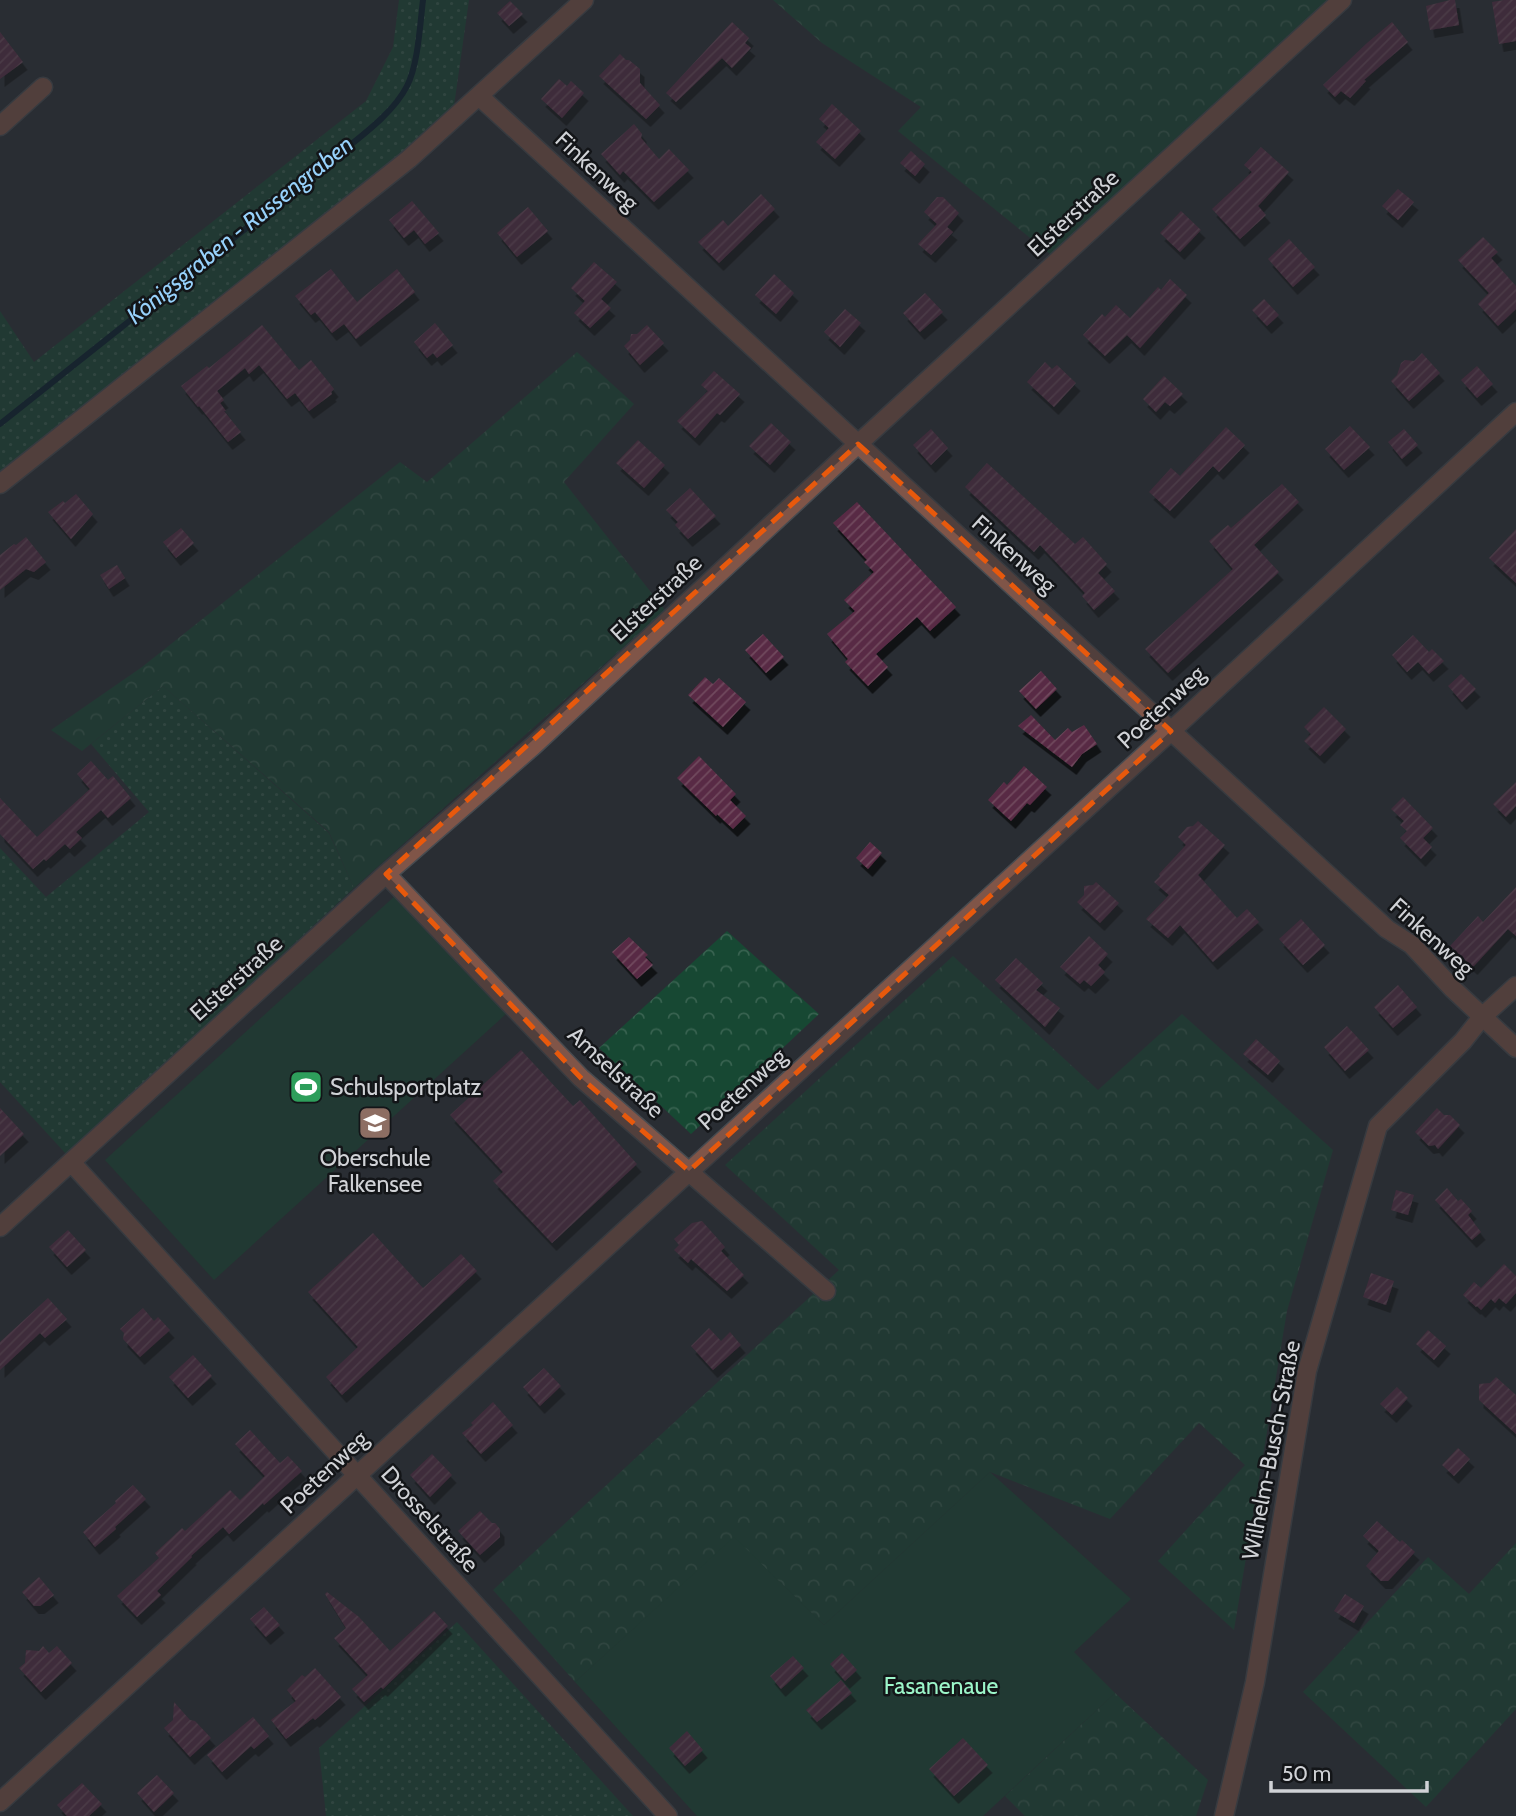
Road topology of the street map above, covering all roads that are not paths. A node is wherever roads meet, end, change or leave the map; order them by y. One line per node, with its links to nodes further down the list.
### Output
1 (584, 0): 4 (street)
2 (1342, 0): 7 (street, Elsterstraße)
3 (43, 87): 5 (street)
4 (479, 96): 7 (street, Finkenweg); 8 (street)
5 (0, 127)
6 (1516, 412): 9 (street, Poetenweg)
7 (858, 444): 9 (street, Finkenweg); 10 (street, Elsterstraße)
8 (0, 484)
9 (1171, 731): 12 (street, Finkenweg); 15 (street, Poetenweg)
10 (386, 874): 14 (street, Elsterstraße); 15 (street, Amselstraße)
11 (1516, 986): 12 (street, Wilhelm-Busch-Straße)
12 (1482, 1017): 13 (street, Finkenweg); 21 (street, Wilhelm-Busch-Straße)
13 (1516, 1048)
14 (71, 1162): 16 (street, Elsterstraße); 18 (street, Drosselstraße)
15 (689, 1171): 17 (street, Amselstraße); 18 (street, Poetenweg)
16 (0, 1227)
17 (826, 1291)
18 (357, 1475): 19 (street, Poetenweg); 20 (street, Drosselstraße)
19 (0, 1802)
20 (668, 1816)
21 (1224, 1816)

